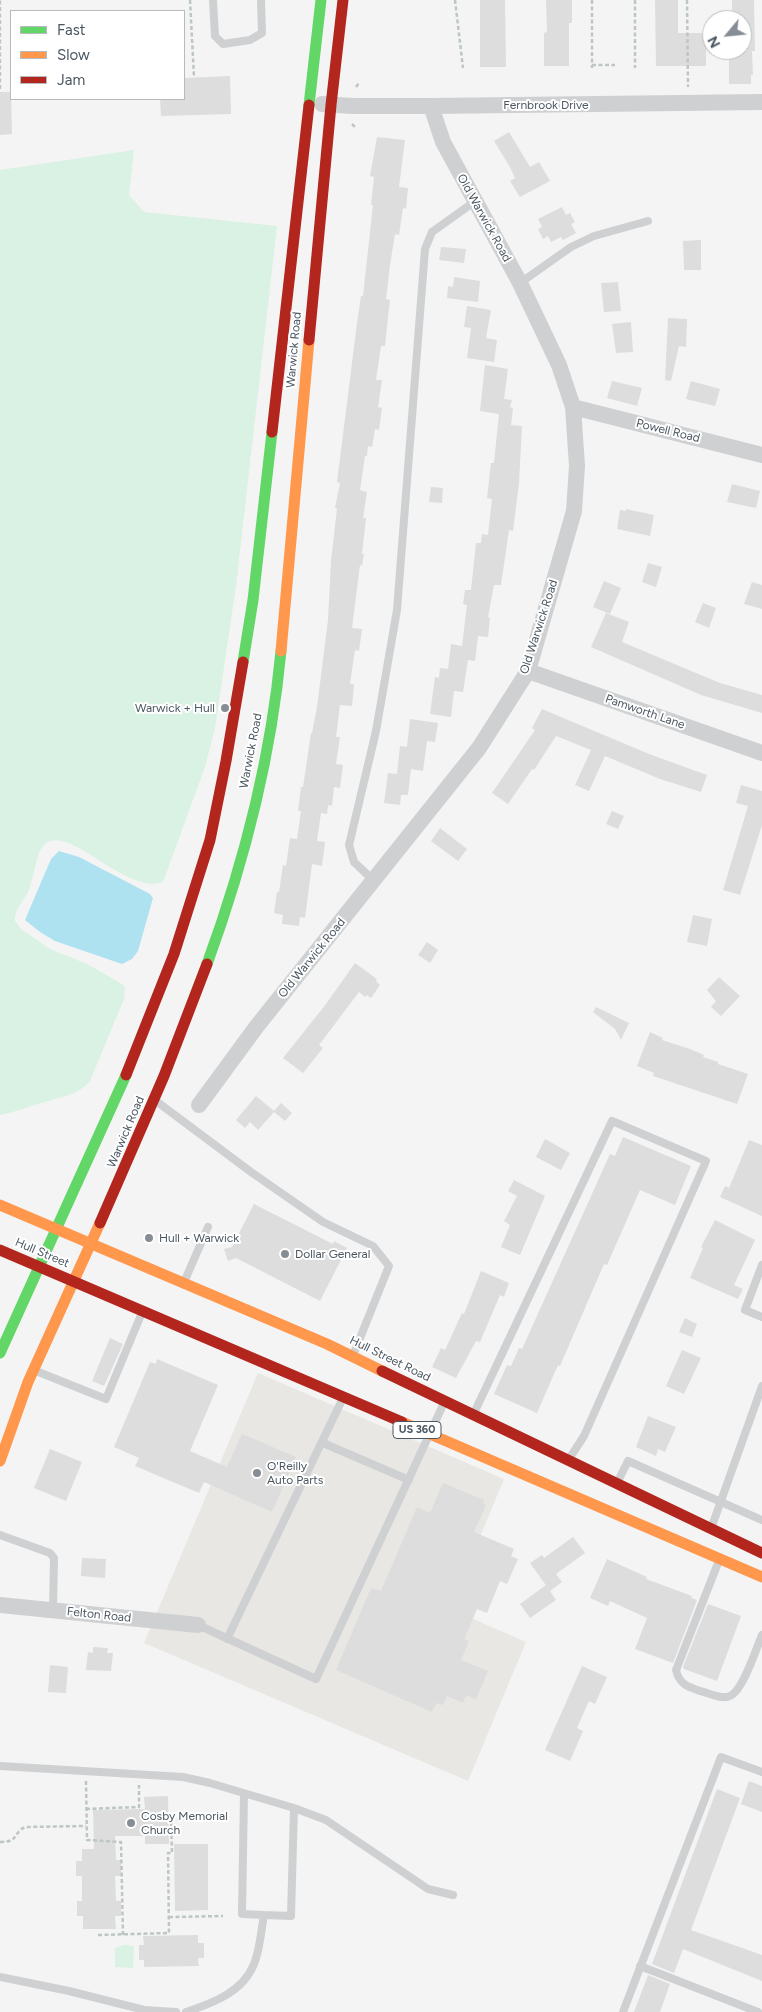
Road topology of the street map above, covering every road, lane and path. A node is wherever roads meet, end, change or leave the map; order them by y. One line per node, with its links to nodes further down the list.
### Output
1 (0, 0): 17 (path)
2 (190, 0): 14 (path)
3 (213, 0): 4 (lane)
4 (260, 0)
5 (321, 0): 19 (main road, Warwick Road)
6 (343, 0): 21 (main road, Warwick Road)
7 (455, 0): 12 (path)
8 (592, 0): 11 (path)
9 (635, 0): 13 (path)
10 (687, 0): 18 (path)
11 (615, 65)
12 (463, 68)
13 (635, 68)
14 (194, 77)
15 (359, 83): 16 (path)
16 (356, 86)
17 (0, 89)
18 (688, 94)
19 (310, 102): 21 (street, Fernbrook Drive); 37 (main road, Warwick Road)
20 (762, 102): 22 (street, Fernbrook Drive)
21 (331, 105): 22 (street, Fernbrook Drive); 33 (main road, Warwick Road)
22 (430, 106): 25 (street, Old Warwick Road)
23 (352, 124): 24 (path)
24 (355, 127)
25 (474, 202): 27 (street, Old Warwick Road); 32 (lane)
26 (648, 221): 27 (lane)
27 (520, 283): 28 (street, Old Warwick Road)
28 (573, 408): 29 (street, Powell Road); 30 (street, Old Warwick Road)
29 (762, 454)
30 (528, 671): 31 (street, Pamworth Lane); 32 (street, Old Warwick Road)
31 (762, 753)
32 (373, 880): 34 (street, Old Warwick Road)
33 (155, 1100): 38 (main road, Warwick Road); 47 (lane)
34 (199, 1105)
35 (0, 1205): 37 (main road, Hull Street Road / US 360)
36 (208, 1227): 43 (lane)
37 (56, 1228): 38 (main road, Hull Street Road / US 360); 41 (main road, Warwick Road)
38 (91, 1243): 42 (main road, Warwick Road); 43 (main road, Hull Street Road / US 360)
39 (0, 1250): 41 (main road, Hull Street / US 360)
40 (762, 1265): 45 (lane)
41 (38, 1266): 42 (main road, Hull Street / US 360); 46 (main road, Warwick Road)
42 (73, 1281): 44 (main road, Hull Street Road / US 360); 48 (main road, Warwick Road)
43 (184, 1282): 47 (main road, Hull Street Road / US 360)
44 (143, 1311): 48 (lane); 50 (main road, Hull Street Road / US 360)
45 (762, 1317)
46 (0, 1353)
47 (353, 1356): 51 (main road, Hull Street Road / US 360)
48 (33, 1369): 56 (main road, Warwick Road)
49 (762, 1386): 59 (lane)
50 (343, 1398): 53 (main road, Hull Street Road / US 360); 54 (lane)
51 (445, 1400): 52 (main road, Hull Street Road / US 360); 53 (lane)
52 (474, 1414): 55 (main road, Hull Street Road / US 360); 55 (lane)
53 (430, 1435): 57 (lane); 62 (main road, Hull Street Road / US 360)
54 (323, 1443): 57 (lane); 70 (lane)
55 (568, 1460): 58 (main road, Hull Street Road / US 360)
56 (0, 1462)
57 (409, 1480): 70 (lane)
58 (617, 1483): 59 (lane); 62 (main road, Hull Street Road / US 360)
59 (720, 1502): 60 (lane); 62 (lane)
60 (762, 1520)
61 (0, 1535): 67 (lane)
62 (706, 1540): 63 (main road, Hull Street Road / US 360); 64 (main road, Hull Street Road / US 360)
63 (762, 1553)
64 (720, 1559): 65 (main road, Hull Street Road / US 360); 69 (lane)
65 (762, 1577)
66 (0, 1605): 67 (street, Felton Road)
67 (53, 1610): 68 (street, Felton Road)
68 (198, 1625): 70 (lane)
69 (762, 1635)
70 (227, 1639)
71 (0, 1766): 75 (lane)
72 (762, 1772): 87 (lane)
73 (86, 1779): 76 (path)
74 (139, 1783): 76 (path)
75 (244, 1794): 77 (lane); 82 (lane)
76 (86, 1808): 79 (path)
77 (294, 1808): 81 (lane); 82 (lane)
78 (216, 1820): 84 (path)
79 (86, 1826): 80 (path); 85 (path)
80 (0, 1842)
81 (453, 1894)
82 (264, 1915): 90 (lane)
83 (223, 1916): 84 (path)
84 (169, 1917): 85 (path)
85 (124, 1934): 86 (path)
86 (98, 1935)
87 (640, 1966): 91 (lane); 92 (lane)
88 (0, 1978): 89 (lane)
89 (176, 2012)
90 (186, 2012)
91 (623, 2012)
92 (758, 2012)

